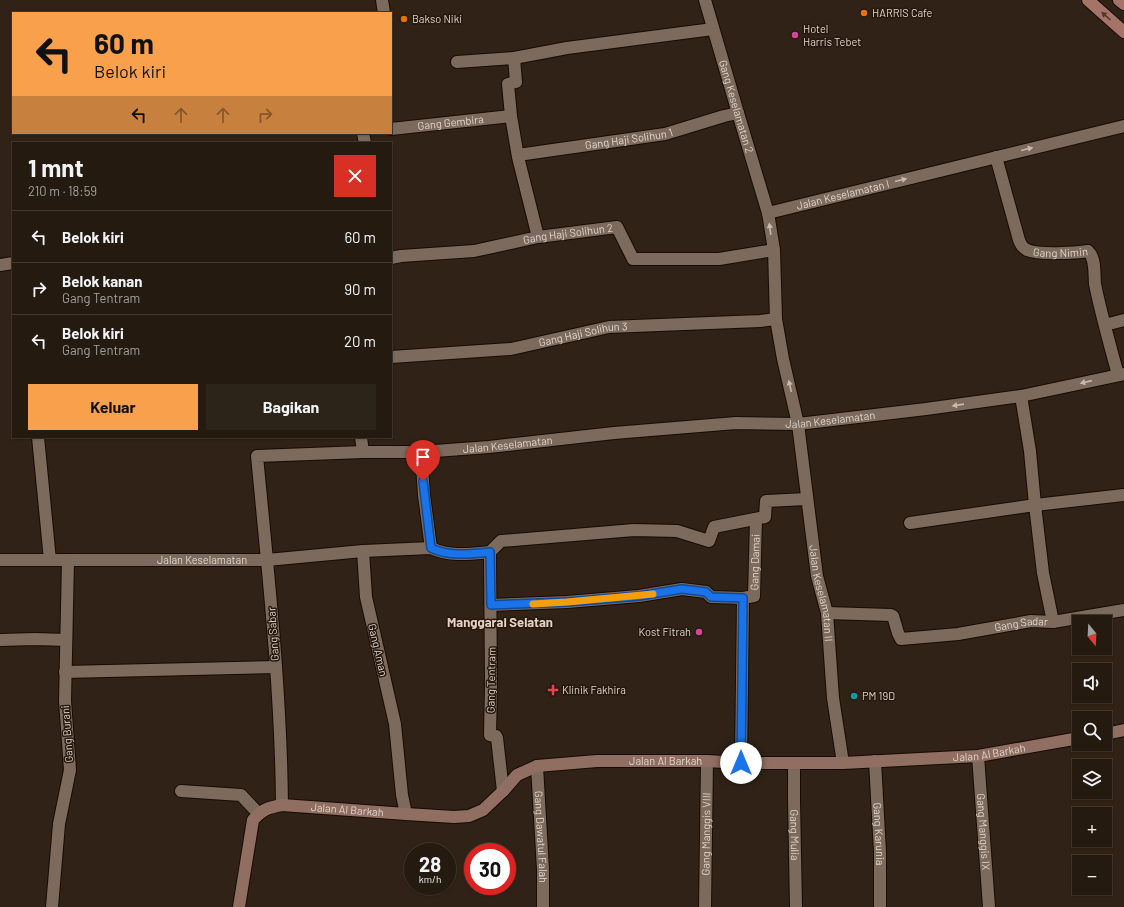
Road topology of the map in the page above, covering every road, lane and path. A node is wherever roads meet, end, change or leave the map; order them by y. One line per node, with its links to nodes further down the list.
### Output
1 (382, 0): 6 (street)
2 (705, 0): 7 (street, Gang Keselamatan 2)
3 (1088, 0): 8 (main road, one-way to 3)
4 (1120, 0): 5 (main road)
5 (1124, 4)
6 (384, 12)
7 (713, 29): 9 (street); 11 (street, Gang Keselamatan 2)
8 (1124, 32)
9 (514, 58): 10 (street); 12 (street)
10 (457, 62)
11 (738, 113): 15 (street, Gang Haji Solihun 1); 17 (street, Gang Keselamatan 2)
12 (511, 116): 14 (street, Gang Gembira); 15 (street)
13 (1124, 126): 16 (street, Jalan Keselamatan I, one-way to 13)
14 (392, 129)
15 (518, 155): 18 (street)
16 (996, 157): 17 (street, Jalan Keselamatan I, one-way to 16); 25 (street, Gang Nimin)
17 (768, 213): 19 (street, one-way to 17)
18 (538, 237): 19 (street, Gang Haji Solihun 2); 20 (street, Gang Haji Solihun 2)
19 (774, 250): 23 (street)
20 (392, 258)
21 (12, 262): 22 (street)
22 (0, 265)
23 (776, 319): 26 (street, Gang Haji Solihun 3); 29 (street, one-way to 23)
24 (1124, 320): 25 (street)
25 (1105, 325): 27 (street, Gang Nimin)
26 (392, 356)
27 (1121, 374): 28 (street, Jalan Keselamatan, one-way to 28)
28 (1021, 396): 29 (street, Jalan Keselamatan, one-way to 29); 36 (street, Gang Sadar)
29 (798, 424): 33 (street, Jalan Keselamatan); 35 (street, Jalan Keselamatan II)
30 (38, 438): 43 (street)
31 (361, 438): 32 (street)
32 (363, 452): 33 (street, Jalan Keselamatan); 45 (street, Jalan Keselamatan)
33 (421, 452): 39 (street)
34 (1124, 495): 36 (street)
35 (807, 499): 37 (street); 49 (street, Jalan Keselamatan II)
36 (1035, 505): 38 (street); 50 (street, Gang Sadar)
37 (756, 519): 41 (street); 46 (street, Gang Damai)
38 (910, 523)
39 (431, 548): 40 (street); 41 (street)
40 (363, 551): 45 (street); 69 (street, Gang Aman)
41 (490, 552): 47 (street, Gang Tentram)
42 (0, 560): 43 (street, Jalan Keselamatan)
43 (50, 560): 44 (street, Jalan Keselamatan)
44 (68, 560): 45 (street, Jalan Keselamatan); 52 (street, Gang Burani)
45 (267, 560): 53 (street, Gang Sabar)
46 (743, 598): 47 (street); 61 (street, Gang Damai)
47 (491, 605): 66 (street, Gang Tentram)
48 (1124, 610): 50 (street)
49 (827, 613): 50 (street, Gang Sadar); 62 (street, Jalan Keselamatan II)
50 (1053, 622)
51 (0, 640): 52 (street)
52 (66, 640): 54 (street, Gang Burani)
53 (276, 667): 54 (street); 67 (street, Gang Sabar)
54 (65, 672): 70 (street, Gang Burani)
55 (1124, 730): 56 (street)
56 (1112, 733)
57 (1072, 739): 58 (street, Jalan Al Barkah)
58 (978, 756): 60 (street, Jalan Al Barkah); 76 (street, Gang Manggis IX)
59 (707, 761): 61 (street, Jalan Al Barkah); 64 (street, Jalan Al Barkah); 73 (street, Gang Manggis VIII)
60 (875, 761): 62 (street, Jalan Al Barkah); 75 (street, Gang Karunia)
61 (741, 763): 63 (street, Jalan Al Barkah)
62 (842, 763): 63 (street, Jalan Al Barkah)
63 (794, 764): 74 (street, Gang Mulia)
64 (537, 766): 66 (street, Jalan Al Barkah); 72 (street, Gang Dawatul Falah)
65 (181, 791): 68 (street)
66 (503, 791): 69 (street, Jalan Al Barkah)
67 (282, 805): 68 (street, Jalan Al Barkah); 69 (street, Jalan Al Barkah)
68 (264, 810): 71 (street)
69 (406, 814)
70 (52, 907)
71 (239, 907)
72 (543, 907)
73 (706, 907)
74 (796, 907)
75 (880, 907)
76 (989, 907)

